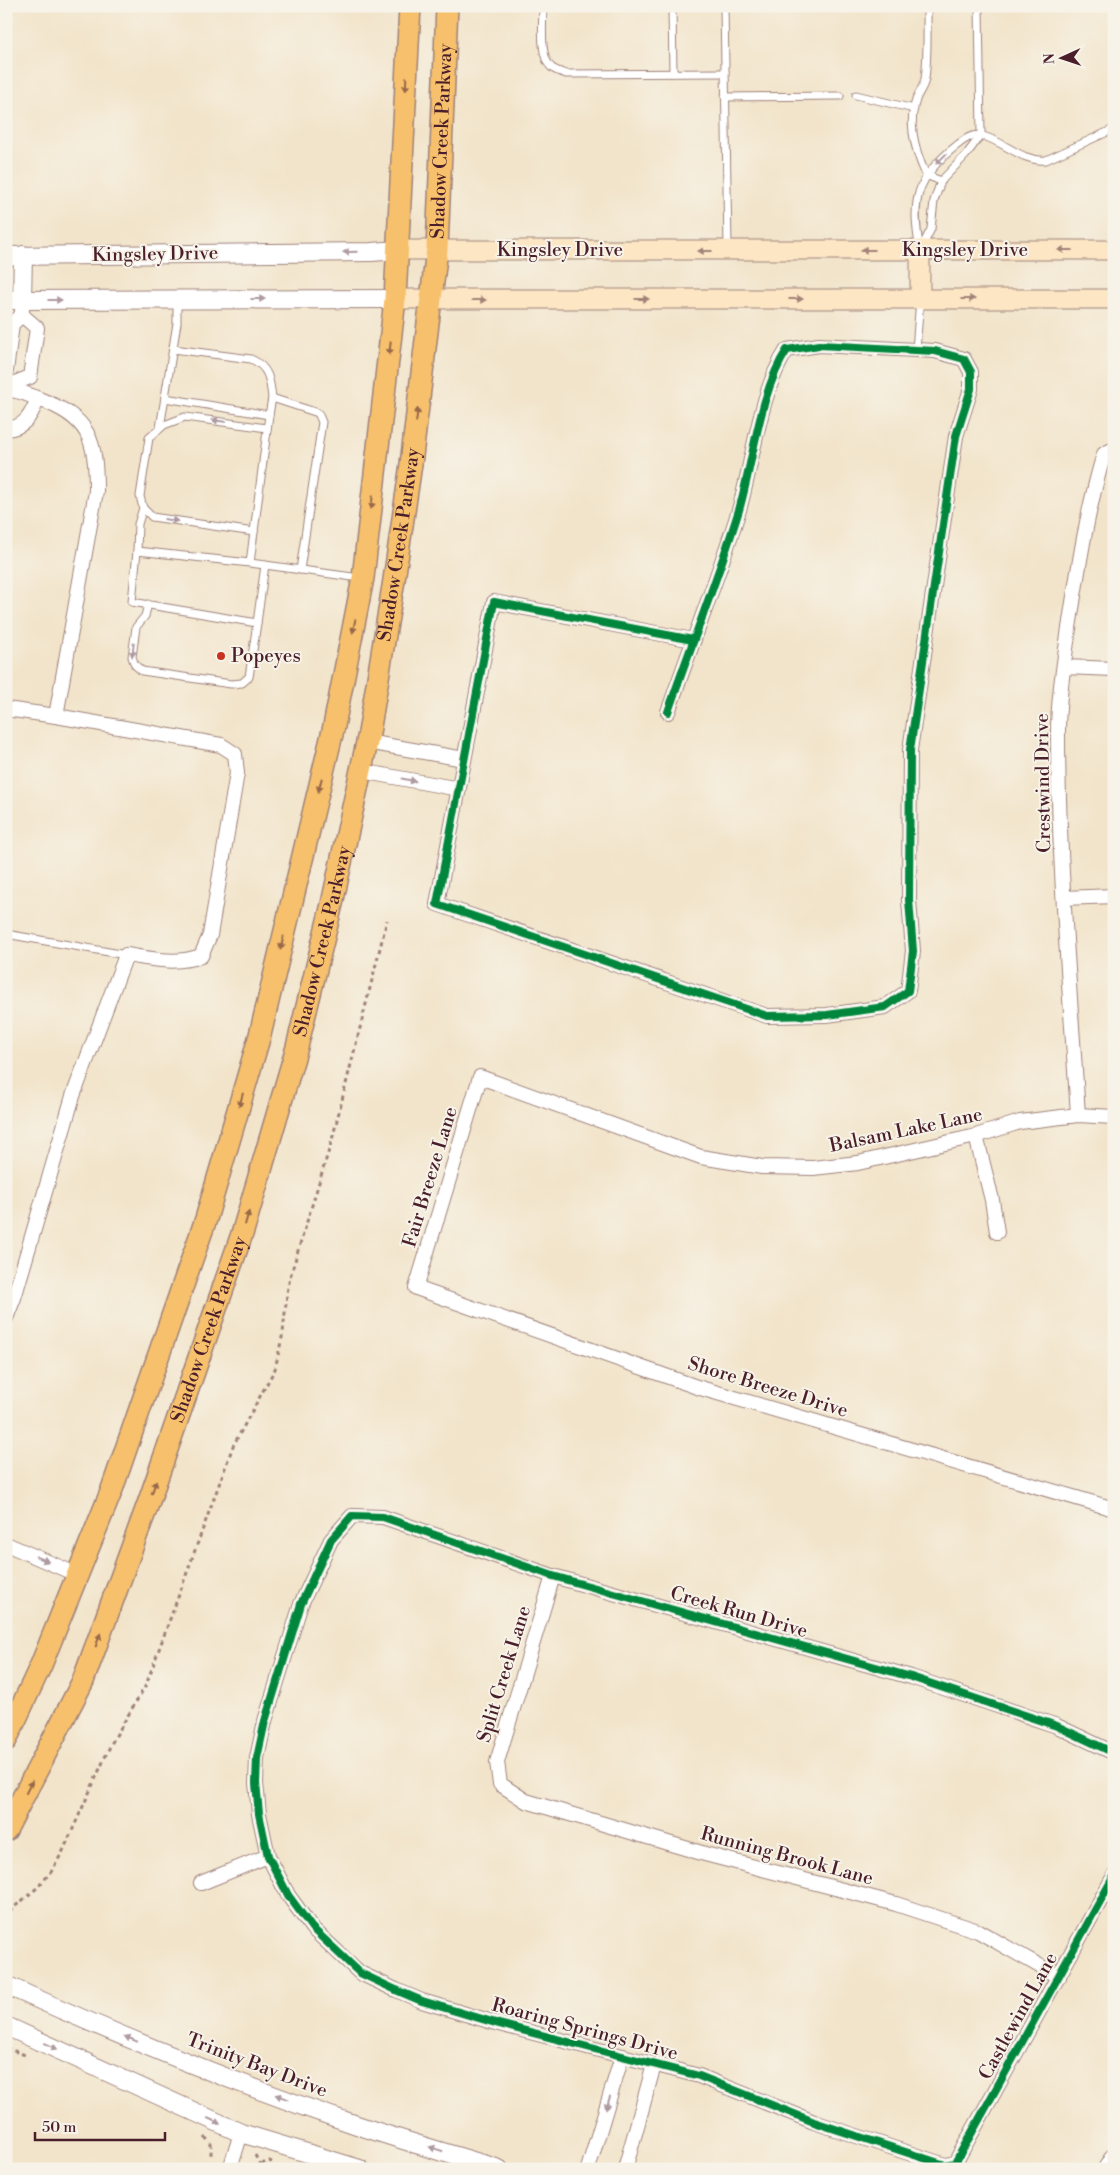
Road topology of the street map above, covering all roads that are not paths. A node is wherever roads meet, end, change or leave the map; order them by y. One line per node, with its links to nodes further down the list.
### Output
1 (410, 6): 19 (main road, Shadow Creek Parkway, one-way to 19)
2 (447, 6): 18 (main road, Shadow Creek Parkway)
3 (543, 6): 8 (lane)
4 (672, 6): 8 (lane)
5 (724, 6): 9 (lane)
6 (927, 6): 13 (lane)
7 (979, 6): 15 (lane)
8 (673, 73): 9 (lane)
9 (725, 73): 12 (lane)
10 (856, 95): 13 (lane)
11 (840, 96): 12 (lane)
12 (725, 98): 22 (lane)
13 (914, 109): 16 (lane)
14 (1114, 129): 15 (lane)
15 (981, 135): 16 (lane, one-way to 16); 17 (lane)
16 (926, 175): 17 (lane); 20 (lane)
17 (941, 181): 20 (lane)
18 (437, 249): 19 (main road, Kingsley Drive); 22 (main road, Kingsley Drive, one-way to 18); 28 (main road, Shadow Creek Parkway)
19 (399, 250): 23 (street, Kingsley Drive, one-way to 23); 25 (main road, Shadow Creek Parkway)
20 (920, 250): 21 (main road, Kingsley Drive, one-way to 20); 22 (main road, Kingsley Drive, one-way to 22); 26 (main road)
21 (1114, 250)
22 (728, 251)
23 (14, 255): 29 (street)
24 (177, 299): 25 (street, one-way to 25); 29 (street, one-way to 24); 30 (lane)
25 (395, 299): 28 (main road); 47 (main road, Shadow Creek Parkway, one-way to 47)
26 (920, 299): 27 (main road, one-way to 27); 28 (main road, one-way to 26); 31 (lane)
27 (1114, 299)
28 (431, 300): 56 (main road, Shadow Creek Parkway, one-way to 28)
29 (17, 305): 32 (street); 32 (street)
30 (173, 349): 33 (lane); 34 (lane)
31 (916, 350): 50 (street); 59 (street)
32 (10, 381): 35 (street)
33 (165, 398): 36 (lane); 37 (lane)
34 (272, 398): 36 (lane); 46 (lane)
35 (38, 399): 39 (street); 55 (street)
36 (269, 415): 38 (lane)
37 (160, 428): 38 (lane, one-way to 37); 41 (lane)
38 (267, 428): 42 (lane)
39 (6, 429)
40 (1109, 452): 51 (street, Crestwind Drive)
41 (143, 508): 42 (lane, one-way to 42); 43 (lane)
42 (254, 532): 44 (lane)
43 (137, 551): 44 (lane); 48 (lane)
44 (250, 563): 45 (lane)
45 (265, 565): 46 (lane); 49 (lane)
46 (300, 570): 47 (lane)
47 (363, 578): 74 (main road, Shadow Creek Parkway, one-way to 74)
48 (148, 604): 49 (lane); 49 (lane, one-way to 49)
49 (257, 623)
50 (693, 640): 54 (street); 57 (street)
51 (1064, 667): 52 (street); 61 (street, Crestwind Drive)
52 (1114, 669)
53 (6, 709): 55 (street)
54 (668, 712)
55 (56, 716): 63 (street)
56 (367, 742): 57 (street); 58 (main road, Shadow Creek Parkway)
57 (464, 759): 59 (street)
58 (361, 771): 59 (street, one-way to 59); 79 (main road, Shadow Creek Parkway, one-way to 58)
59 (459, 789)
60 (1114, 896): 61 (street)
61 (1064, 898): 65 (street, Crestwind Drive)
62 (6, 934): 63 (lane)
63 (126, 955): 70 (street)
64 (480, 1077): 67 (street, Balsam Lake Lane); 69 (street, Fair Breeze Lane)
65 (1078, 1115): 66 (street, Balsam Lake Lane); 67 (street, Balsam Lake Lane)
66 (1114, 1117)
67 (976, 1136): 68 (street)
68 (997, 1232)
69 (416, 1288): 71 (street, Shore Breeze Drive)
70 (6, 1318)
71 (1114, 1508)
72 (352, 1516): 75 (street, Creek Run Drive); 80 (street, Roaring Springs Drive)
73 (6, 1544): 74 (street, one-way to 74)
74 (78, 1575): 76 (main road, Shadow Creek Parkway)
75 (553, 1576): 77 (street, Creek Run Drive); 78 (street, Split Creek Lane)
76 (6, 1740)
77 (1114, 1753)
78 (500, 1784): 83 (street, Running Brook Lane)
79 (6, 1830)
80 (268, 1856): 82 (street); 86 (street, Roaring Springs Drive)
81 (1114, 1876): 83 (street, Castlewind Lane)
82 (201, 1883)
83 (1059, 1977): 90 (street, Castlewind Lane)
84 (6, 1986): 93 (street, Trinity Bay Drive, one-way to 84)
85 (6, 2026): 88 (street, one-way to 88)
86 (622, 2056): 87 (street, Roaring Springs Drive); 94 (street, one-way to 94)
87 (654, 2065): 90 (street, Roaring Springs Drive); 95 (street)
88 (241, 2133): 91 (street); 92 (street)
89 (1114, 2157): 96 (street)
90 (945, 2165)
91 (230, 2169)
92 (360, 2169)
93 (499, 2169)
94 (588, 2169)
95 (625, 2169)
96 (1107, 2169)

